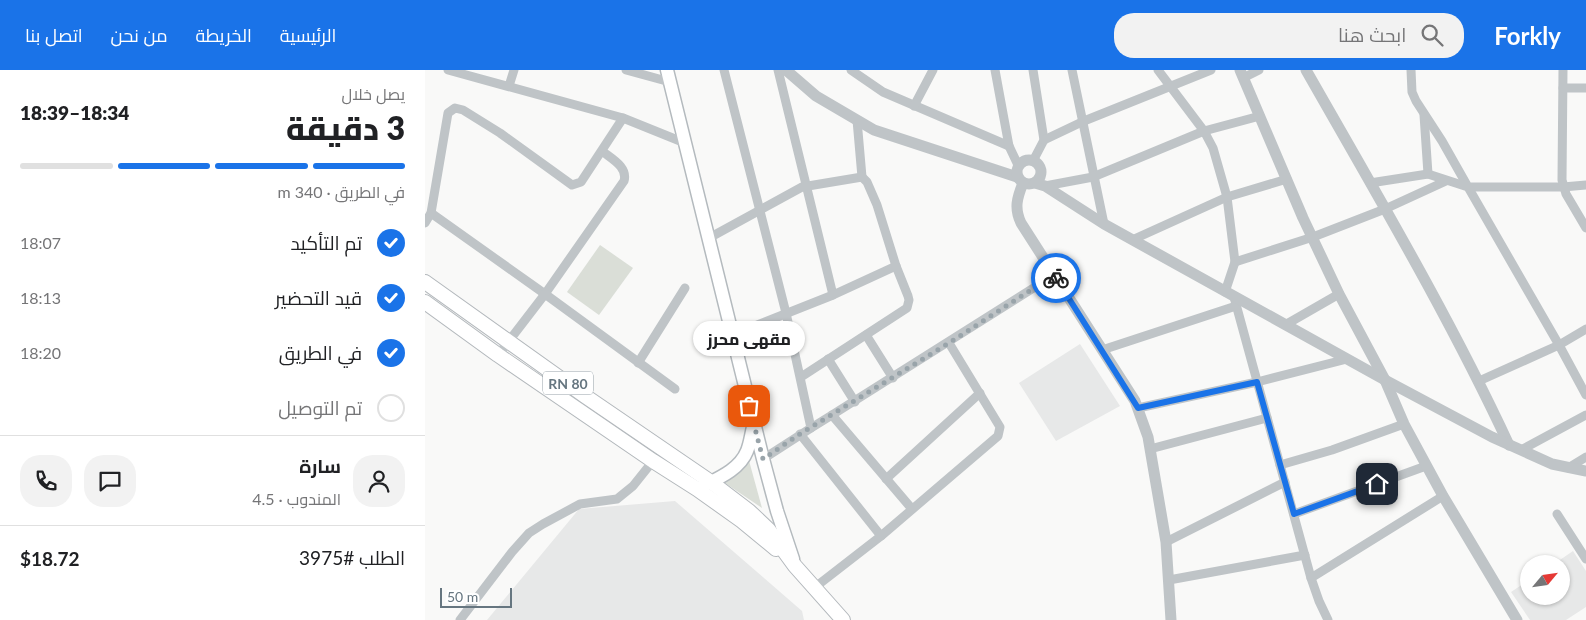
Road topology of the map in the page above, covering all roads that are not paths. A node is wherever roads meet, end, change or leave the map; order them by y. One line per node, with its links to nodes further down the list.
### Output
1 (447, 70): 20 (street)
2 (514, 70): 20 (street)
3 (625, 70): 19 (street)
4 (724, 70): 52 (street)
5 (778, 70): 47 (street)
6 (786, 70): 28 (street)
7 (851, 70): 24 (street)
8 (933, 70): 24 (street)
9 (995, 70): 33 (street)
10 (1033, 70): 31 (street)
11 (1072, 70): 29 (street)
12 (1158, 70): 21 (street)
13 (1211, 70): 21 (street)
14 (1259, 70): 18 (street)
15 (1306, 70): 44 (street)
16 (1411, 70): 25 (street)
17 (1563, 70): 22 (street)
18 (1242, 74): 26 (street)
19 (668, 76): 32 (main road)
20 (509, 86): 27 (street)
21 (1172, 86): 29 (street); 30 (street)
22 (1563, 88): 23 (street); 49 (street)
23 (1586, 88)
24 (914, 106): 33 (street)
25 (1424, 115): 37 (street); 48 (street)
26 (1260, 116): 30 (street); 40 (street)
27 (623, 118): 32 (street); 34 (street)
28 (857, 120): 38 (street); 43 (street)
29 (1084, 121): 31 (street); 39 (street)
30 (1204, 131): 39 (street); 50 (street)
31 (1044, 140): 35 (street)
32 (685, 143): 57 (main road)
33 (1009, 146): 36 (street)
34 (602, 151): 45 (street); 65 (street)
35 (1033, 161): 36 (street); 43 (street)
36 (1018, 165): 43 (street)
37 (1428, 174): 41 (street); 44 (street)
38 (862, 177): 47 (street); 61 (street)
39 (1093, 177): 43 (street); 55 (street)
40 (1287, 179): 50 (street); 58 (street)
41 (1446, 181): 48 (street); 51 (street)
42 (425, 182): 45 (street)
43 (1030, 182): 55 (street); 62 (street)
44 (1370, 183): 51 (street)
45 (435, 185): 53 (street)
46 (1586, 185): 49 (street)
47 (806, 186): 52 (street); 67 (street)
48 (1468, 187): 49 (street); 77 (street)
49 (1563, 187): 56 (street)
50 (1227, 197): 59 (street); 60 (street)
51 (1385, 209): 58 (street); 86 (street)
52 (761, 210): 57 (street); 70 (street)
53 (431, 213): 54 (street); 65 (street)
54 (425, 223)
55 (1104, 224): 59 (street)
56 (1586, 228)
57 (709, 238): 73 (main road)
58 (1313, 238): 60 (street); 66 (street)
59 (1132, 240): 68 (street)
60 (1235, 262): 68 (street)
61 (896, 266): 67 (street); 74 (street)
62 (1054, 275): 76 (street); 78 (street)
63 (425, 282): 75 (main road, RN 80)
64 (685, 288): 82 (street)
65 (545, 294): 75 (street); 82 (street)
66 (1339, 294): 71 (street); 85 (street)
67 (833, 295): 70 (street)
68 (1232, 298): 71 (street); 78 (street); 87 (street)
69 (425, 302): 79 (main road, RN 80)
70 (786, 313): 73 (street); 83 (street)
71 (1285, 325): 81 (street)
72 (1586, 329): 77 (street)
73 (732, 335): 98 (main road)
74 (865, 335): 80 (street); 84 (street)
75 (509, 341): 79 (street); 91 (main road, RN 80)
76 (949, 343): 84 (street); 89 (street)
77 (1559, 344): 86 (street); 90 (street)
78 (1102, 350): 94 (street)
79 (498, 355): 93 (main road, RN 80)
80 (828, 359): 83 (street); 92 (street)
81 (1347, 359): 85 (street); 87 (street)
82 (638, 364): 88 (street)
83 (801, 377): 100 (street)
84 (893, 378): 92 (street)
85 (1385, 380): 99 (street); 102 (street)
86 (1479, 381): 102 (street)
87 (1257, 382): 94 (street); 97 (street)
88 (675, 389)
89 (980, 393): 112 (street); 117 (street)
90 (1586, 395)
91 (585, 396): 93 (main road); 113 (main road, RN 80)
92 (855, 402): 95 (street)
93 (575, 408): 107 (main road, RN 80)
94 (1138, 408): 103 (street)
95 (833, 415): 100 (street); 112 (street)
96 (1586, 415): 104 (street)
97 (1267, 418): 103 (street); 108 (street)
98 (754, 424): 106 (main road); 113 (main road)
99 (1404, 424): 108 (street); 109 (street)
100 (811, 428): 101 (street)
101 (800, 434): 106 (street); 120 (street)
102 (1509, 445): 104 (street)
103 (1150, 449): 121 (street)
104 (1521, 450): 110 (street)
105 (1586, 457): 110 (street)
106 (763, 459): 125 (main road)
107 (653, 461): 115 (main road, RN 80); 129 (street)
108 (1280, 465): 114 (street)
109 (1426, 466): 116 (street); 118 (street)
110 (1568, 468): 111 (street)
111 (1586, 471)
112 (886, 479): 117 (street)
113 (711, 482): 115 (main road); 125 (main road, RN 80)
114 (1285, 482): 118 (street); 121 (street)
115 (697, 488): 125 (main road, RN 80)
116 (1443, 496): 126 (street); 133 (street)
117 (912, 509): 120 (street)
118 (1294, 514): 123 (street)
119 (1557, 514): 122 (street)
120 (881, 536): 128 (street)
121 (1167, 542): 127 (street)
122 (1583, 548): 124 (street)
123 (1305, 555): 126 (street); 127 (street)
124 (1586, 559)
125 (795, 566): 128 (main road, RN 80)
126 (1311, 578): 132 (street)
127 (1169, 580): 131 (street)
128 (814, 588): 130 (main road, RN 80)
129 (461, 620)
130 (843, 620)
131 (1171, 620)
132 (1328, 620)
133 (1517, 620)

